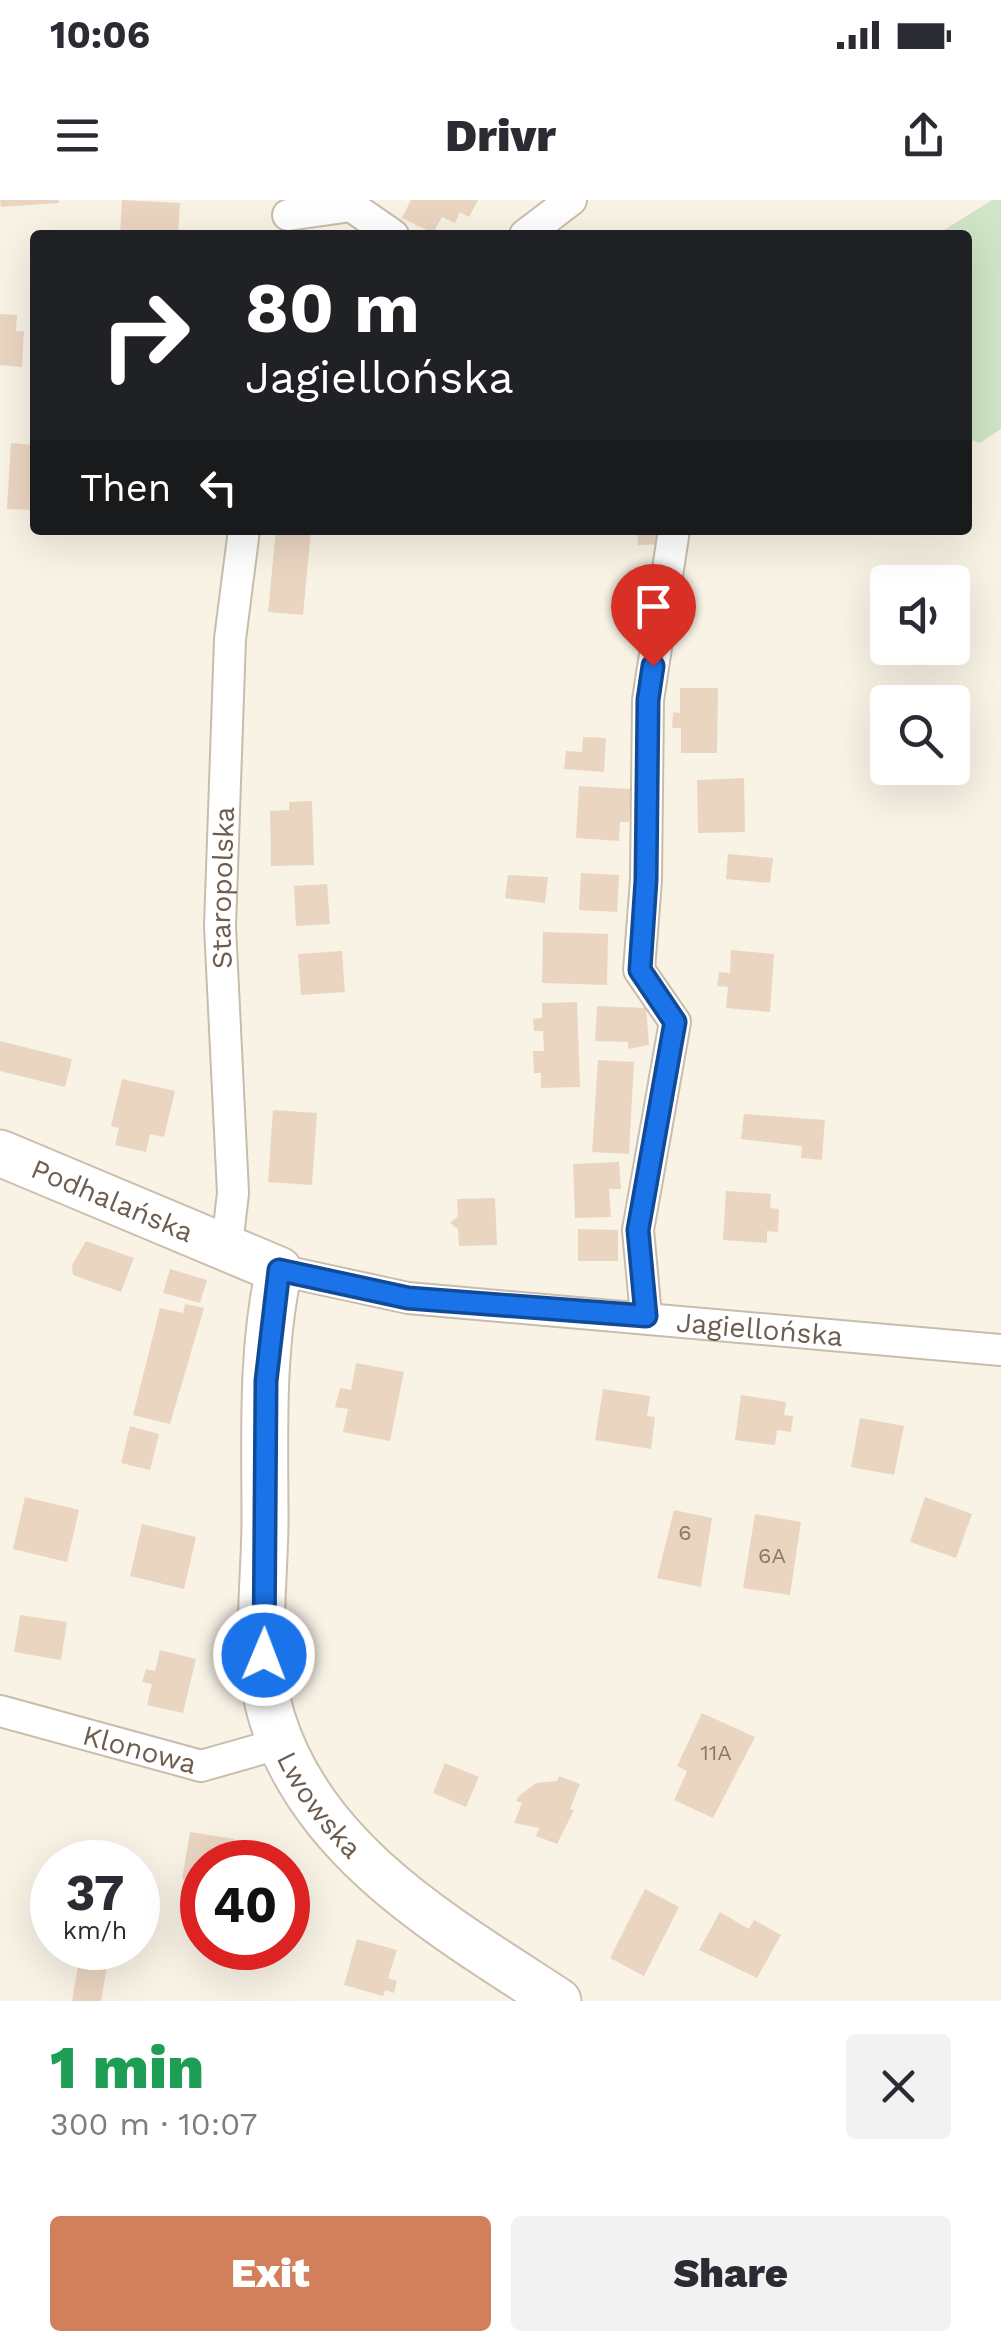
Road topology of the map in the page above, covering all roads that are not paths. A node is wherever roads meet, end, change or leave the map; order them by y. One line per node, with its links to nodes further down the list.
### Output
1 (571, 200): 4 (street)
2 (289, 217): 3 (street)
3 (385, 230)
4 (532, 230)
5 (243, 535): 8 (street, Staropolska)
6 (673, 535): 10 (street)
7 (0, 1153): 8 (street, Podhalańska)
8 (226, 1245): 9 (street, Jagiellońska)
9 (279, 1270): 10 (street, Jagiellońska); 13 (street, Lwowska)
10 (646, 1316): 11 (street, Jagiellońska)
11 (1001, 1350)
12 (0, 1711): 13 (street, Klonowa)
13 (282, 1743): 14 (street, Lwowska)
14 (558, 2001)

